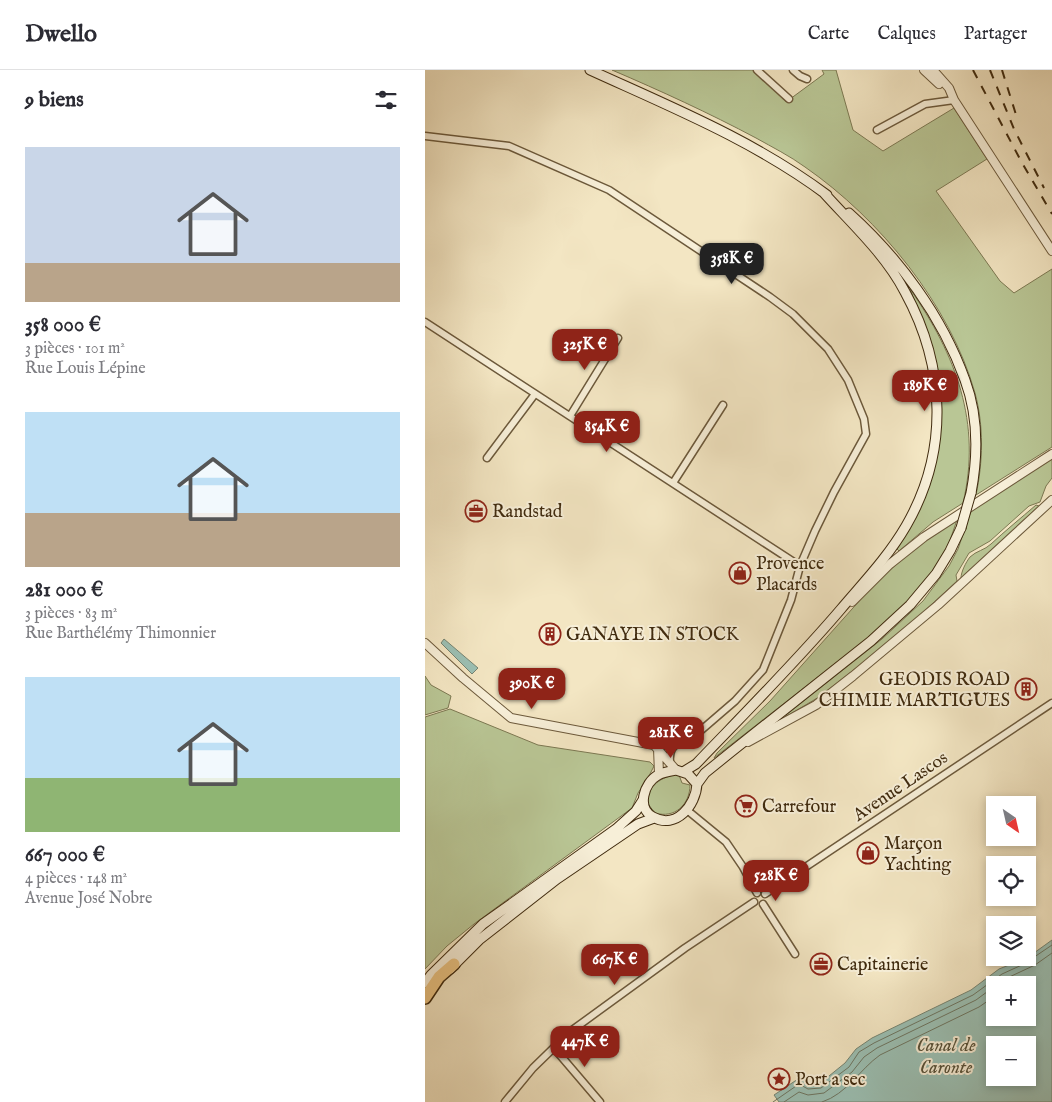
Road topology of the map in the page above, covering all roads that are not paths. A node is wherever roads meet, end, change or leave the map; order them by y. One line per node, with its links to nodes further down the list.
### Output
1 (590, 70): 11 (main road)
2 (757, 70): 7 (street)
3 (793, 70): 6 (street)
4 (924, 70): 8 (street)
5 (933, 70): 8 (street)
6 (807, 79)
7 (789, 99)
8 (954, 100): 9 (street); 12 (street)
9 (877, 130)
10 (425, 136): 22 (street)
11 (824, 193): 23 (main road); 28 (main road, bridge)
12 (1052, 251)
13 (425, 322): 15 (street)
14 (618, 338): 17 (street)
15 (535, 394): 17 (street); 19 (street)
16 (723, 405): 20 (street)
17 (570, 416): 20 (street)
18 (1052, 454): 23 (street)
19 (487, 458)
20 (673, 483): 22 (street)
21 (1052, 500): 28 (street)
22 (800, 566): 26 (street)
23 (822, 631): 30 (main road)
24 (425, 643): 27 (street)
25 (1052, 703): 37 (street, Avenue Lascos)
26 (699, 732): 27 (street); 29 (street)
27 (656, 746): 29 (street); 31 (street)
28 (731, 752): 32 (main road)
29 (670, 762): 30 (street)
30 (680, 771): 31 (main road); 32 (main road)
31 (659, 774): 33 (main road)
32 (697, 784): 34 (main road)
33 (643, 800): 35 (main road); 42 (main road)
34 (687, 810): 35 (main road); 36 (street)
35 (654, 818): 41 (main road)
36 (757, 893): 37 (street); 38 (street)
37 (765, 894): 39 (street)
38 (754, 902): 39 (street); 45 (street)
39 (763, 904): 40 (street)
40 (795, 954)
41 (454, 964): 43 (highway); 44 (main road)
42 (427, 980)
43 (425, 998)
44 (425, 1006)
45 (554, 1048): 46 (street); 47 (street)
46 (505, 1102)
47 (600, 1102)

